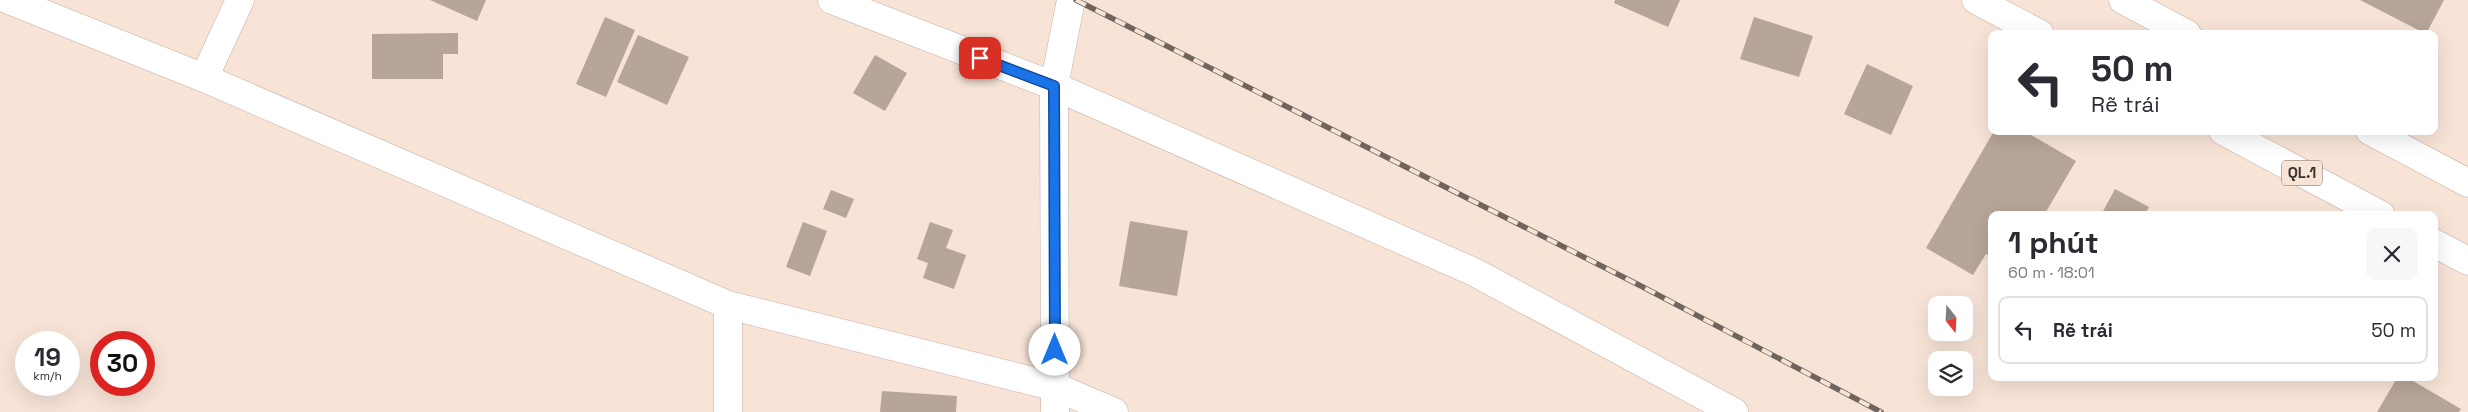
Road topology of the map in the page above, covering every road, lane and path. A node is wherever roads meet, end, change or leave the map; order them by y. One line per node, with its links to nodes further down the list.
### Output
1 (10, 0): 9 (main road)
2 (240, 0): 9 (main road)
3 (832, 0): 10 (main road)
4 (1071, 0): 10 (main road)
5 (1976, 0): 7 (main road)
6 (2123, 0): 8 (main road)
7 (2032, 30)
8 (2179, 30)
9 (204, 78): 17 (main road)
10 (1054, 86): 18 (main road); 21 (main road)
11 (2231, 135): 14 (main road, QL.1)
12 (2378, 135): 13 (main road)
13 (2468, 183)
14 (2373, 211)
15 (2438, 245): 16 (main road)
16 (2468, 261)
17 (728, 305): 18 (main road); 19 (main road)
18 (1055, 400): 20 (main road)
19 (728, 412)
20 (1114, 412)
21 (1734, 412)

